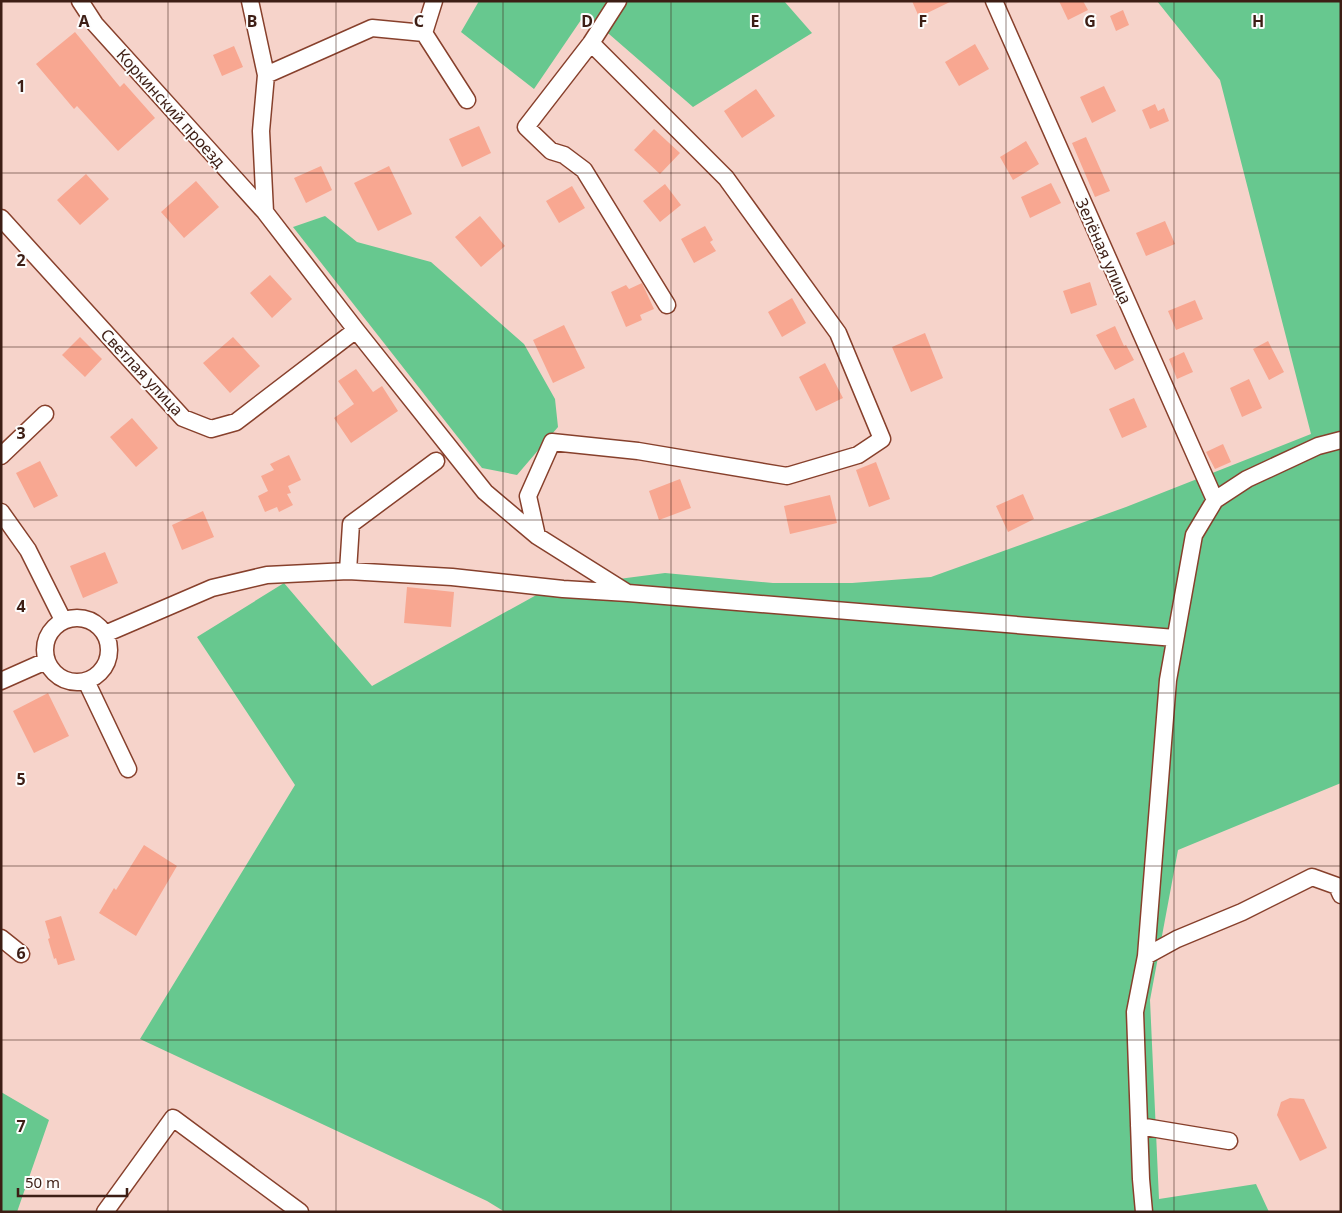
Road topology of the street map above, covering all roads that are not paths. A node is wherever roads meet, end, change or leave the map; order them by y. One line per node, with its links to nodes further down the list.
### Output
1 (80, 1): 10 (street, Коркинский проезд)
2 (250, 1): 8 (street)
3 (434, 1): 6 (street)
4 (618, 1): 7 (street)
5 (994, 1): 18 (street, Зелёная улица)
6 (424, 33): 8 (street); 9 (street)
7 (591, 44): 12 (street); 20 (street)
8 (266, 76): 10 (street)
9 (467, 100)
10 (265, 212): 13 (street, Коркинский проезд)
11 (1, 218): 13 (street, Светлая улица)
12 (667, 305)
13 (356, 330): 20 (street, Коркинский проезд)
14 (45, 414): 16 (street)
15 (1341, 440): 18 (street)
16 (1, 456)
17 (436, 460): 21 (street)
18 (1215, 500): 25 (street)
19 (1, 512): 23 (street)
20 (537, 536): 22 (street, Коркинский проезд)
21 (348, 571): 22 (street); 24 (street)
22 (628, 593): 25 (street)
23 (64, 620): 24 (street); 26 (street)
24 (105, 634): 28 (street)
25 (1175, 638): 33 (street)
26 (46, 661): 27 (street); 28 (street)
27 (1, 680)
28 (86, 681): 29 (street)
29 (128, 769)
30 (1341, 895): 33 (street)
31 (1, 938): 32 (street)
32 (21, 954)
33 (1146, 956): 34 (street)
34 (1139, 1126): 35 (street); 38 (street)
35 (1229, 1141)
36 (105, 1212): 37 (street)
37 (300, 1212)
38 (1144, 1212)

